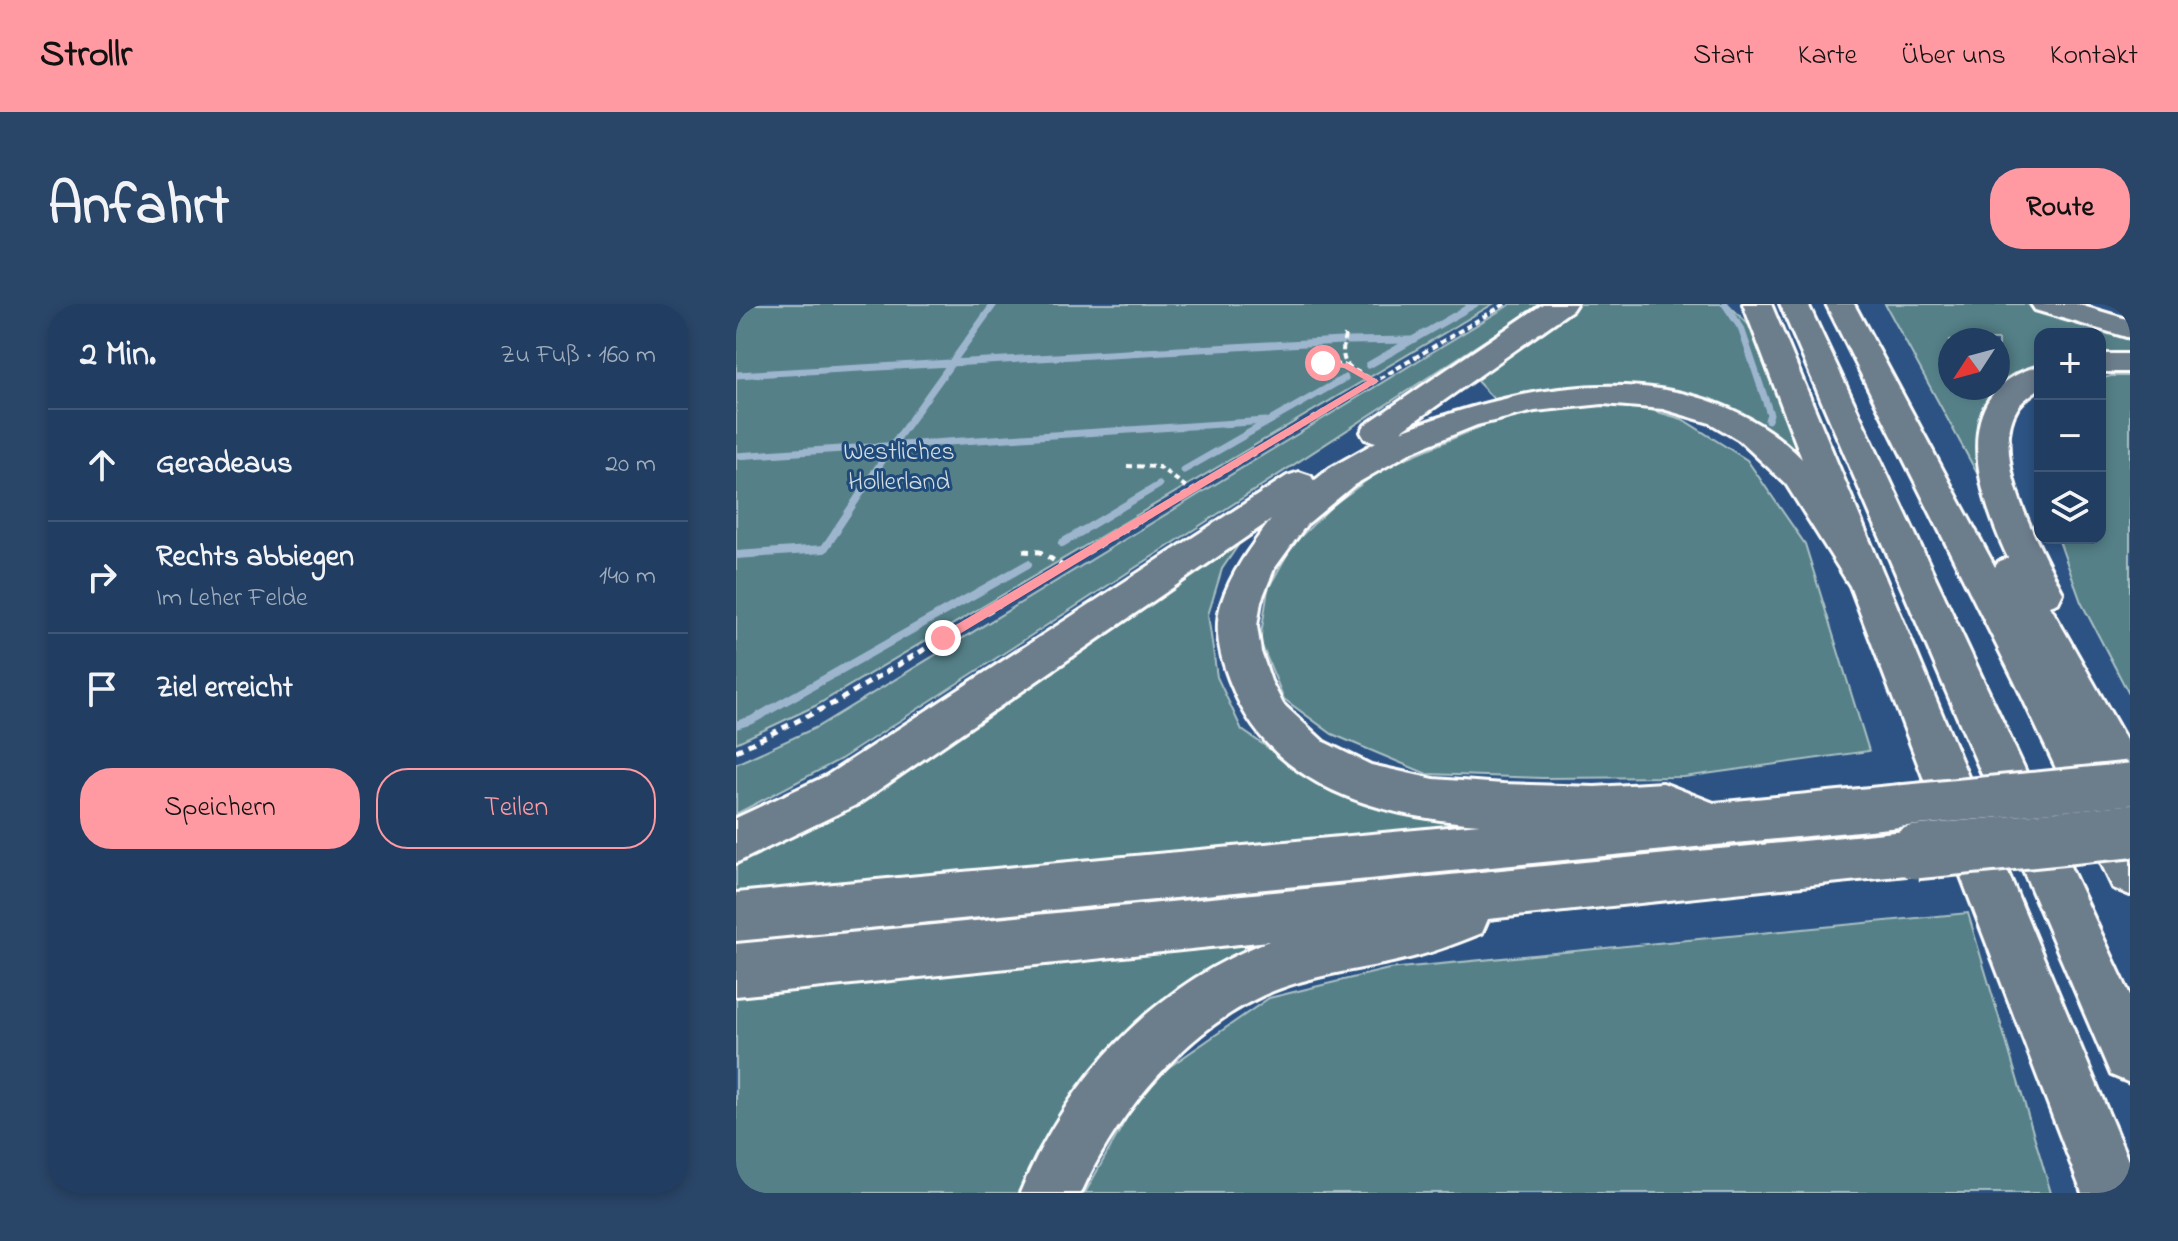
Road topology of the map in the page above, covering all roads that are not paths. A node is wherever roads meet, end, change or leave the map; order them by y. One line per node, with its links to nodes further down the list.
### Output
1 (1562, 304): 17 (highway)
2 (1757, 304): 11 (highway)
3 (1794, 304): 23 (highway)
4 (1840, 304): 18 (highway)
5 (1870, 304): 12 (highway)
6 (2045, 304): 7 (highway)
7 (2130, 329)
8 (2106, 363): 9 (highway)
9 (2130, 363)
10 (2034, 378): 12 (highway)
11 (1866, 579): 15 (highway); 22 (highway)
12 (2054, 647): 14 (highway)
13 (2130, 784): 15 (highway, bridge)
14 (2130, 790)
15 (1710, 824): 20 (highway)
16 (2130, 831): 19 (highway, bridge)
17 (736, 841)
18 (2130, 872)
19 (1518, 894): 21 (highway); 24 (highway)
20 (736, 917)
21 (736, 970)
22 (2055, 1053): 25 (highway); 26 (highway)
23 (2130, 1056)
24 (1050, 1193)
25 (2080, 1193)
26 (2112, 1193)

